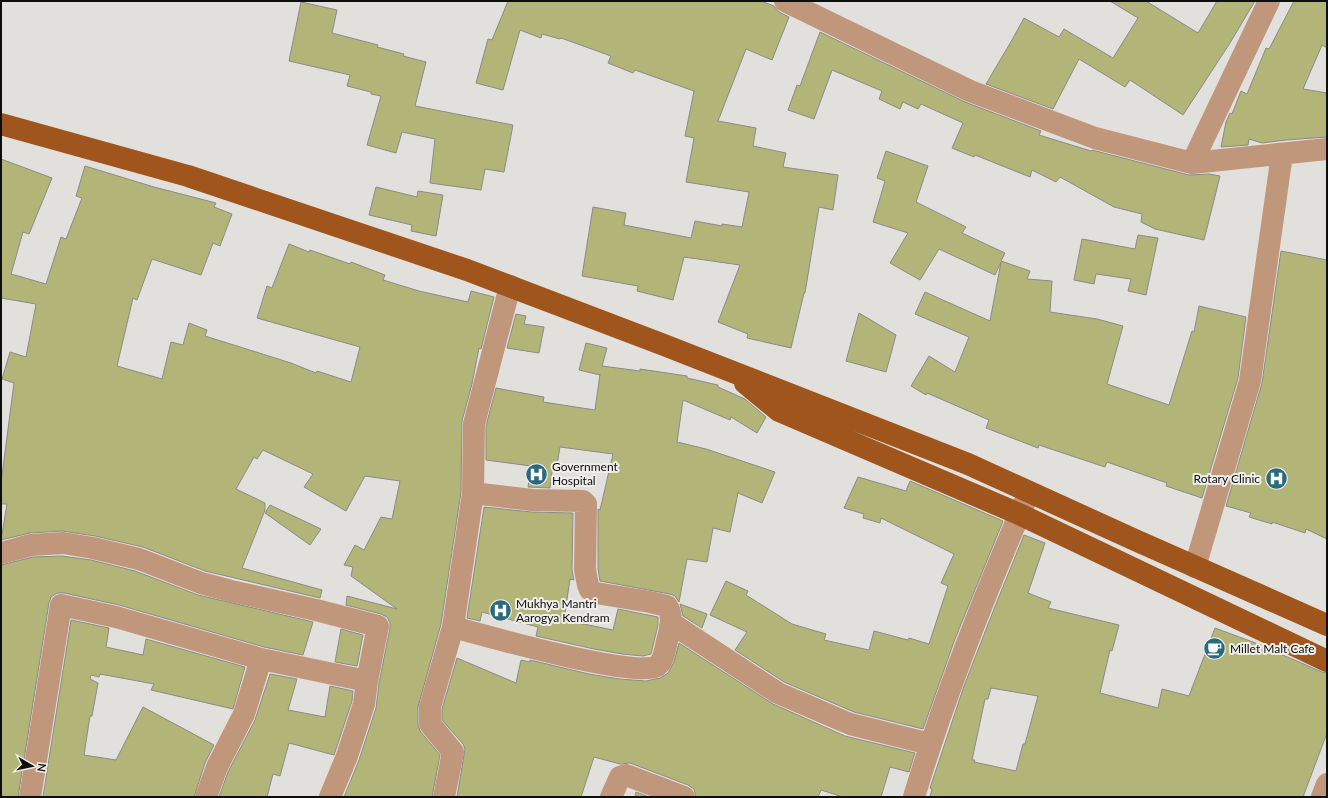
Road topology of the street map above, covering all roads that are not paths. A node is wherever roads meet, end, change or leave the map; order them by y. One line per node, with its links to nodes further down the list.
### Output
1 (785, 1): 6 (street)
2 (1269, 1): 6 (street)
3 (1, 124): 7 (main road)
4 (1327, 149): 5 (street)
5 (1282, 154): 6 (street); 13 (street)
6 (1192, 163)
7 (510, 286): 8 (main road); 10 (street)
8 (730, 370): 9 (main road); 11 (main road)
9 (1028, 492): 11 (street); 13 (main road)
10 (473, 493): 14 (street); 16 (street)
11 (1019, 514): 18 (main road); 20 (street)
12 (1, 552): 19 (street)
13 (1195, 566): 15 (main road)
14 (671, 623): 16 (street); 20 (street)
15 (1327, 625)
16 (452, 627): 25 (street)
17 (261, 659): 19 (street); 22 (street); 23 (street)
18 (1327, 661)
19 (367, 681): 24 (street)
20 (930, 744): 28 (street)
21 (1327, 784): 29 (street)
22 (30, 797)
23 (206, 797)
24 (330, 797)
25 (444, 797)
26 (611, 797): 27 (street)
27 (684, 797)
28 (914, 797)
29 (1322, 797)

